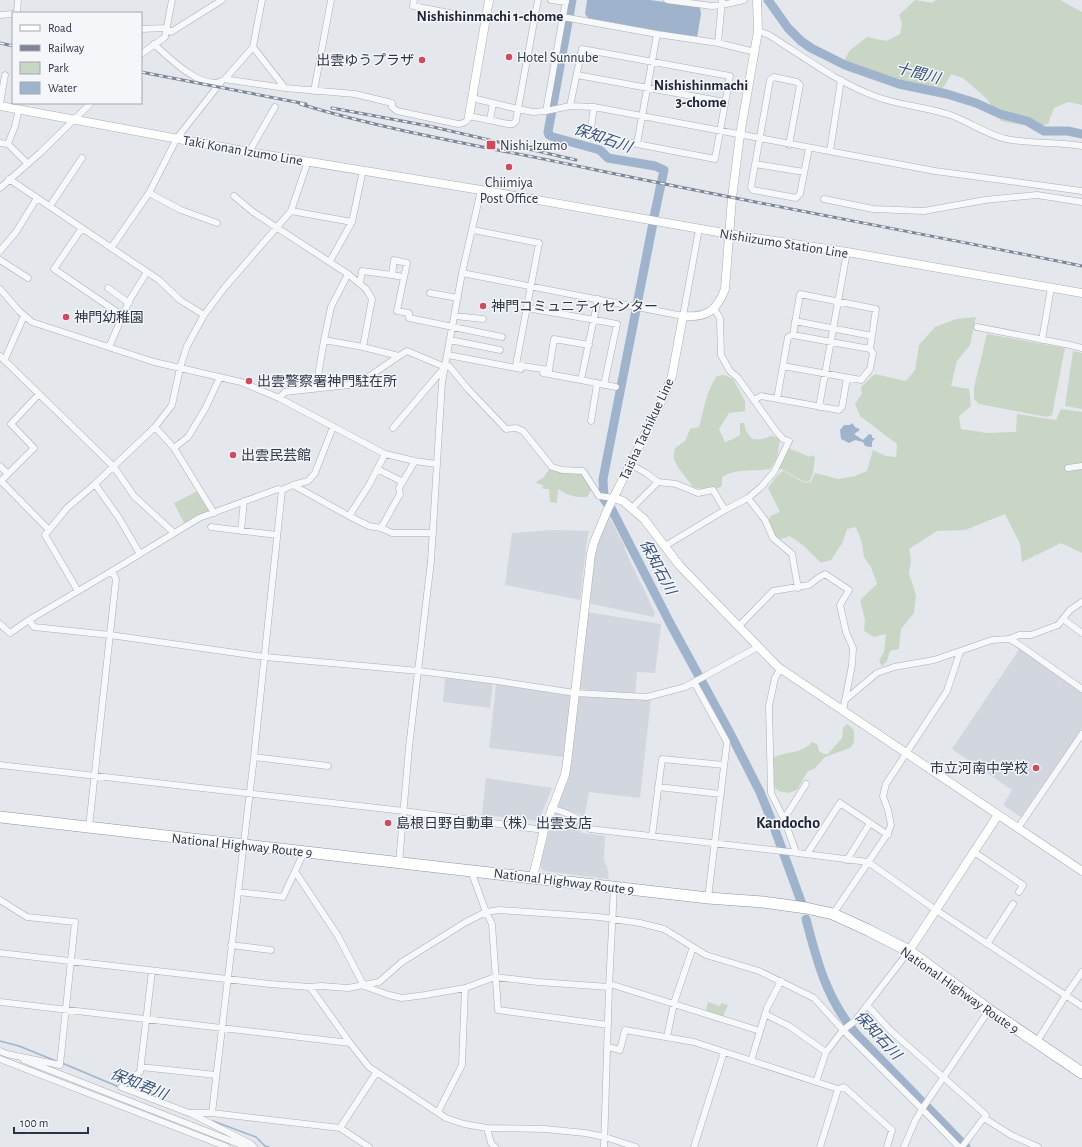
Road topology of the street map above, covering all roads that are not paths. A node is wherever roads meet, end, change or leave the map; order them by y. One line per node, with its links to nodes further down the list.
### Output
1 (18, 0): 15 (street)
2 (172, 0): 20 (street)
3 (222, 0): 20 (street)
4 (262, 0): 26 (street)
5 (331, 0): 36 (street)
6 (414, 0): 19 (street)
7 (489, 0): 19 (main road)
8 (538, 0): 46 (street)
9 (551, 0): 13 (street)
10 (667, 0): 14 (street)
11 (744, 0): 14 (street)
12 (757, 0): 22 (main road)
13 (566, 1): 18 (street)
14 (722, 3): 24 (street)
15 (17, 12)
16 (12, 14): 17 (street)
17 (0, 15)
18 (563, 17): 23 (street); 47 (street)
19 (486, 20): 37 (main road)
20 (166, 28): 21 (street); 25 (street)
21 (142, 29)
22 (758, 31): 27 (main road); 33 (street)
23 (657, 34): 24 (street); 29 (street)
24 (718, 43): 27 (street)
25 (154, 44): 28 (street); 32 (street)
26 (253, 47): 32 (street); 34 (street)
27 (755, 52): 53 (main road)
28 (142, 53)
29 (652, 61): 30 (street); 35 (street); 38 (street)
30 (577, 75): 35 (street); 42 (street)
31 (5, 76): 41 (street)
32 (223, 80): 34 (street); 54 (street)
33 (841, 80): 60 (street); 63 (street)
34 (285, 88): 36 (street)
35 (647, 88): 38 (street); 49 (street)
36 (314, 91): 48 (street)
37 (472, 98): 39 (street); 48 (main road)
38 (725, 102): 52 (street)
39 (493, 103): 46 (street); 51 (street)
40 (90, 104): 50 (street)
41 (0, 105): 45 (main road, Taki Konan Izumo Line)
42 (570, 106): 44 (street); 47 (street)
43 (275, 107): 62 (street)
44 (594, 107): 49 (street); 58 (street)
45 (19, 109): 50 (main road, Taki Konan Izumo Line); 57 (street)
46 (518, 109): 47 (street); 51 (street)
47 (546, 111)
48 (469, 116): 51 (street)
49 (642, 116): 52 (street); 58 (street)
50 (73, 120): 54 (main road, Taki Konan Izumo Line); 66 (street)
51 (490, 120)
52 (720, 131): 53 (street); 58 (street)
53 (740, 136): 55 (street); 87 (main road)
54 (177, 138): 62 (main road, Taki Konan Izumo Line); 74 (street)
55 (759, 139): 59 (street); 59 (street); 67 (street)
56 (0, 143): 57 (street)
57 (8, 144): 66 (street)
58 (637, 144)
59 (789, 144): 61 (street)
60 (1082, 146)
61 (809, 148): 63 (street); 69 (street)
62 (249, 152): 65 (main road, Taki Konan Izumo Line)
63 (830, 152): 73 (street)
64 (82, 158): 79 (street)
65 (308, 161): 68 (main road, Taki Konan Izumo Line); 80 (street)
66 (27, 164): 70 (street)
67 (755, 164): 69 (street); 69 (street)
68 (363, 170): 72 (main road, Taki Konan Izumo Line); 81 (street)
69 (804, 172)
70 (10, 179): 71 (street); 76 (street)
71 (0, 188)
72 (484, 191): 85 (main road, Nishiizumo Station Line); 86 (street)
73 (1082, 191)
74 (149, 193): 82 (street); 88 (street)
75 (234, 196): 84 (street)
76 (37, 198): 79 (street); 89 (street)
77 (824, 199): 78 (street)
78 (1082, 202)
79 (50, 206): 83 (street)
80 (291, 211): 81 (street); 84 (street)
81 (352, 222): 92 (street)
82 (217, 223)
83 (82, 228): 88 (street); 114 (street)
84 (276, 228): 92 (street); 112 (street)
85 (699, 229): 87 (main road, Nishiizumo Station Line); 116 (street)
86 (473, 230): 94 (street); 100 (street)
87 (729, 234): 90 (main road, Nishiizumo Station Line); 111 (main road)
88 (111, 248): 93 (street)
89 (0, 251)
90 (847, 252): 102 (main road, Nishiizumo Station Line); 108 (street)
91 (0, 260): 98 (street)
92 (330, 261): 95 (street)
93 (148, 272): 109 (street); 112 (street)
94 (462, 273): 100 (street); 106 (street)
95 (348, 274): 99 (street); 126 (street)
96 (392, 275): 97 (street); 97 (street); 99 (street)
97 (404, 277): 120 (street)
98 (28, 278)
99 (360, 284): 132 (street)
100 (531, 287): 107 (street); 110 (street)
101 (108, 288): 109 (street)
102 (1051, 288): 105 (main road, Nishiizumo Station Line); 128 (street)
103 (0, 289): 113 (street)
104 (430, 293): 106 (street)
105 (1082, 293)
106 (458, 298): 115 (street)
107 (598, 299): 116 (street); 118 (street)
108 (838, 302): 119 (street); 122 (street); 124 (street)
109 (129, 303): 114 (street)
110 (527, 308): 118 (street); 141 (street)
111 (714, 309): 116 (main road); 153 (street)
112 (204, 315): 142 (street)
113 (24, 316): 131 (street); 138 (street)
114 (123, 316): 131 (street)
115 (455, 316): 117 (street); 120 (street)
116 (683, 316): 163 (main road, Taisha Tachikue Line)
117 (483, 319)
118 (593, 319): 130 (street); 147 (street)
119 (795, 322): 122 (street); 123 (street)
120 (453, 327): 125 (street); 127 (street)
121 (977, 327): 128 (street)
122 (833, 329): 124 (street); 129 (street)
123 (793, 335): 129 (street); 139 (street)
124 (872, 336): 134 (street)
125 (502, 337)
126 (324, 340): 132 (street); 149 (street)
127 (450, 340): 135 (street); 136 (street)
128 (1042, 340): 133 (street)
129 (831, 342): 134 (street); 143 (street)
130 (589, 345): 141 (street); 146 (street)
131 (109, 347): 142 (street)
132 (363, 347): 137 (street)
133 (1082, 348)
134 (870, 349): 145 (street)
135 (500, 350)
136 (448, 355): 140 (street); 141 (street)
137 (399, 356): 140 (street); 149 (street)
138 (2, 358): 150 (street)
139 (783, 366): 143 (street); 152 (street)
140 (445, 367): 158 (street); 162 (street); 178 (street)
141 (520, 367): 146 (street)
142 (180, 368): 144 (street); 156 (street)
143 (825, 374): 145 (street); 154 (street)
144 (220, 377): 151 (street); 159 (street)
145 (847, 378): 154 (street)
146 (581, 380): 147 (street)
147 (601, 384): 148 (street); 155 (street)
148 (616, 387)
149 (316, 388): 151 (street)
150 (39, 394): 166 (street); 169 (street)
151 (279, 398): 157 (street)
152 (777, 399): 153 (street); 154 (street)
153 (754, 400): 176 (street)
154 (819, 407)
155 (592, 421)
156 (155, 427): 159 (street); 166 (street)
157 (333, 427): 160 (street); 174 (street)
158 (393, 428)
159 (174, 448): 181 (street)
160 (385, 454): 161 (street); 168 (street)
161 (414, 461): 162 (street); 171 (street)
162 (436, 464): 188 (street)
163 (630, 464): 172 (street); 178 (main road, Taisha Tachikue Line)
164 (0, 466): 169 (street)
165 (1082, 466): 167 (street)
166 (114, 467): 173 (street); 187 (street)
167 (1068, 468)
168 (378, 469): 171 (street); 182 (street)
169 (8, 474): 170 (street)
170 (0, 481): 185 (street)
171 (403, 482): 184 (street)
172 (658, 482): 179 (street); 180 (street)
173 (95, 484): 185 (street); 191 (street)
174 (293, 485): 175 (street); 182 (street)
175 (282, 490): 177 (street); 189 (street)
176 (748, 498): 180 (street); 193 (street)
177 (244, 501): 181 (street); 186 (street)
178 (610, 503): 179 (main road); 210 (main road, Taisha Tachikue Line)
179 (632, 508): 190 (main road)
180 (725, 510): 190 (street)
181 (214, 513): 187 (street)
182 (349, 516): 184 (street)
183 (211, 527): 186 (street)
184 (381, 528): 188 (street)
185 (49, 530): 194 (street)
186 (241, 531): 189 (street)
187 (174, 533): 191 (street)
188 (433, 533): 207 (street)
189 (277, 535): 205 (street)
190 (665, 546): 199 (main road)
191 (140, 554): 192 (street)
192 (112, 571): 194 (street); 201 (street)
193 (798, 588): 199 (street); 211 (street)
194 (78, 591): 197 (street)
195 (1082, 602): 196 (street)
196 (1063, 619): 200 (street); 202 (street)
197 (29, 620): 198 (street); 201 (street)
198 (0, 624)
199 (739, 626): 203 (main road)
200 (1082, 633)
201 (110, 635): 205 (street); 219 (street)
202 (1009, 639): 204 (street); 209 (street)
203 (758, 647): 206 (main road); 208 (street)
204 (960, 652): 211 (street); 214 (street)
205 (265, 657): 207 (street); 215 (street)
206 (780, 668): 212 (main road); 228 (street)
207 (418, 671): 210 (street); 225 (street)
208 (694, 682): 210 (street); 217 (street)
209 (1082, 689)
210 (576, 693): 224 (main road, Taisha Tachikue Line)
211 (845, 700): 212 (street)
212 (843, 711): 214 (main road)
213 (1082, 734): 231 (street)
214 (906, 753): 226 (main road); 233 (street)
215 (254, 757): 218 (street); 222 (street)
216 (0, 765): 219 (street)
217 (724, 765): 221 (street); 223 (street)
218 (328, 766)
219 (95, 776): 222 (street); 230 (street)
220 (806, 784): 228 (street)
221 (658, 787): 223 (street); 234 (street)
222 (250, 794): 225 (street); 236 (street)
223 (721, 794): 235 (street)
224 (551, 808): 232 (main road, Taisha Tachikue Line); 234 (street)
225 (404, 811): 232 (street); 243 (street)
226 (998, 815): 231 (main road); 239 (main road)
227 (0, 817): 230 (highway, National Highway Route 9)
228 (784, 819): 238 (street)
229 (870, 823): 233 (street); 240 (street); 241 (street)
230 (89, 828): 236 (highway, National Highway Route 9)
231 (1018, 828): 245 (main road)
232 (544, 830): 247 (main road, Taisha Tachikue Line)
233 (888, 834): 242 (street)
234 (652, 836): 235 (street)
235 (715, 843): 238 (street); 251 (street)
236 (244, 845): 237 (highway, National Highway Route 9); 249 (street)
237 (304, 852): 243 (highway, National Highway Route 9); 246 (street)
238 (793, 852): 240 (street)
239 (974, 852): 250 (street); 254 (main road)
240 (807, 854): 241 (street)
241 (847, 860): 242 (street)
242 (868, 862): 254 (street); 256 (street)
243 (399, 863): 244 (highway, National Highway Route 9)
244 (471, 871): 247 (highway, National Highway Route 9); 255 (street)
245 (1082, 871)
246 (296, 873): 249 (street); 270 (street)
247 (533, 877): 248 (highway, National Highway Route 9)
248 (614, 887): 251 (highway, National Highway Route 9); 257 (street)
249 (238, 892): 259 (street)
250 (1019, 892)
251 (708, 898): 256 (highway, National Highway Route 9)
252 (0, 900): 264 (street)
253 (1012, 904): 258 (street)
254 (936, 910): 258 (street); 262 (main road)
255 (486, 912): 257 (street); 267 (street); 270 (street)
256 (833, 914): 262 (highway, National Highway Route 9)
257 (613, 919): 260 (street); 271 (street)
258 (987, 944): 274 (street)
259 (231, 945): 261 (street); 268 (street)
260 (693, 947): 269 (street); 276 (street)
261 (271, 950)
262 (909, 951): 277 (street); 280 (highway, National Highway Route 9)
263 (0, 953): 264 (street)
264 (71, 961): 265 (street); 279 (street)
265 (152, 971): 268 (street); 282 (street)
266 (1082, 972): 274 (street)
267 (495, 977): 271 (street); 273 (street); 283 (street)
268 (227, 979): 272 (street); 284 (street)
269 (781, 981): 281 (street); 285 (street)
270 (364, 986): 272 (street); 273 (street)
271 (609, 986): 276 (street); 283 (street)
272 (310, 987): 289 (street)
273 (465, 988): 306 (street)
274 (1066, 995): 278 (street); 288 (street)
275 (0, 1002): 279 (street)
276 (674, 1003): 286 (street); 287 (street)
277 (867, 1005): 285 (street); 301 (street)
278 (1082, 1006)
279 (66, 1009): 282 (street); 294 (street)
280 (989, 1010): 288 (highway, National Highway Route 9); 301 (street)
281 (765, 1014): 286 (street); 293 (street)
282 (146, 1019): 284 (street); 297 (street)
283 (608, 1025): 290 (street)
284 (222, 1029): 289 (street); 300 (street)
285 (843, 1030): 293 (street); 304 (street)
286 (760, 1031): 296 (street)
287 (668, 1037): 290 (street); 292 (street)
288 (1036, 1043): 299 (highway, National Highway Route 9)
289 (350, 1044): 298 (street)
290 (608, 1047): 311 (street)
291 (0, 1051): 294 (street)
292 (724, 1052): 296 (street); 319 (street)
293 (826, 1052): 302 (street)
294 (7, 1054): 313 (street)
295 (0, 1059): 312 (street)
296 (751, 1060): 302 (street)
297 (140, 1067): 300 (street); 305 (street)
298 (376, 1073): 306 (street); 309 (street)
299 (1082, 1073)
300 (216, 1075): 307 (street)
301 (944, 1077): 304 (street); 308 (street)
302 (816, 1082): 303 (street)
303 (838, 1089): 320 (street); 321 (street)
304 (922, 1109): 322 (street); 323 (street)
305 (189, 1112): 307 (street); 314 (street)
306 (438, 1112): 310 (street)
307 (212, 1113): 309 (street)
308 (984, 1118): 324 (street); 325 (street)
309 (340, 1128): 315 (street)
310 (487, 1128): 311 (street); 316 (street)
311 (605, 1137): 317 (street); 318 (street)
312 (227, 1147)
313 (247, 1147)
314 (254, 1147)
315 (369, 1147)
316 (495, 1147)
317 (604, 1147)
318 (636, 1147)
319 (694, 1147)
320 (820, 1147)
321 (887, 1147)
322 (904, 1147)
323 (959, 1147)
324 (962, 1147)
325 (1038, 1147)

